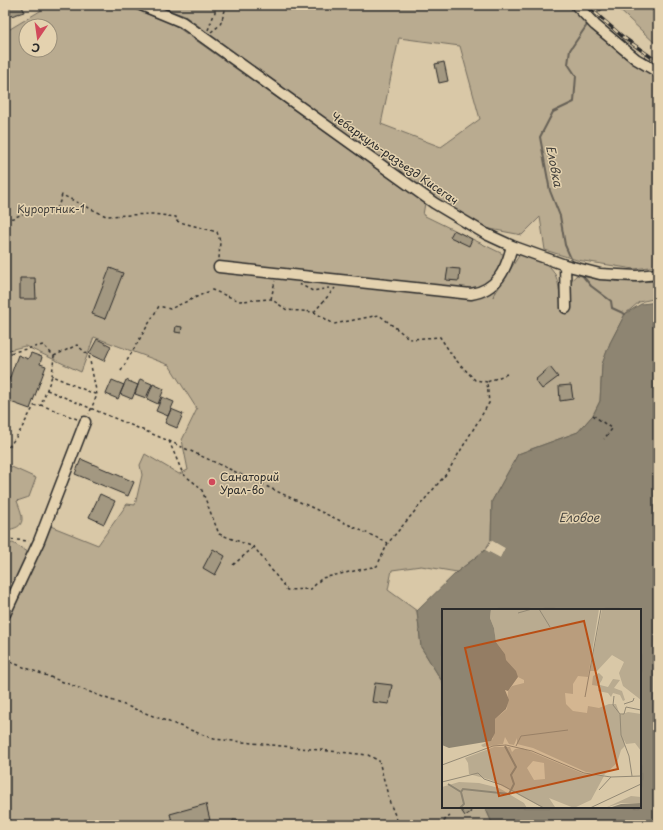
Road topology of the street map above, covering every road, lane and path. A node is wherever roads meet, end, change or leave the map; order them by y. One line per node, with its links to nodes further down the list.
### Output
1 (141, 5): 5 (street, Чебаркуль-разъезд Кисегач)
2 (215, 5): 5 (path)
3 (227, 5): 5 (path)
4 (576, 5): 6 (street)
5 (204, 38): 8 (street, Чебаркуль-разъезд Кисегач)
6 (658, 72)
7 (5, 219): 10 (path)
8 (512, 246): 9 (street, Чебаркуль-разъезд Кисегач); 10 (street)
9 (565, 265): 11 (street, Чебаркуль-разъезд Кисегач); 15 (street)
10 (219, 267)
11 (658, 274)
12 (279, 279): 14 (path)
13 (296, 283): 16 (path)
14 (271, 299): 16 (path); 19 (path)
15 (566, 308)
16 (314, 312): 22 (path)
17 (5, 354): 18 (path)
18 (54, 356): 21 (path); 24 (path)
19 (121, 371)
20 (507, 374): 22 (path)
21 (52, 376): 23 (path); 24 (path)
22 (487, 382): 34 (path)
23 (47, 390): 25 (path); 26 (path)
24 (97, 395): 26 (path)
25 (41, 404): 28 (path); 31 (path)
26 (91, 408): 28 (path); 30 (path)
27 (593, 415): 29 (path)
28 (85, 422): 33 (street)
29 (604, 439)
30 (169, 440): 34 (path); 35 (path)
31 (5, 452)
32 (5, 539): 33 (path)
33 (39, 541): 37 (street)
34 (388, 543): 35 (path)
35 (254, 547): 36 (path)
36 (233, 565)
37 (5, 614)
38 (5, 660): 40 (path)
39 (450, 816): 41 (path)
40 (399, 825)
41 (439, 825)

